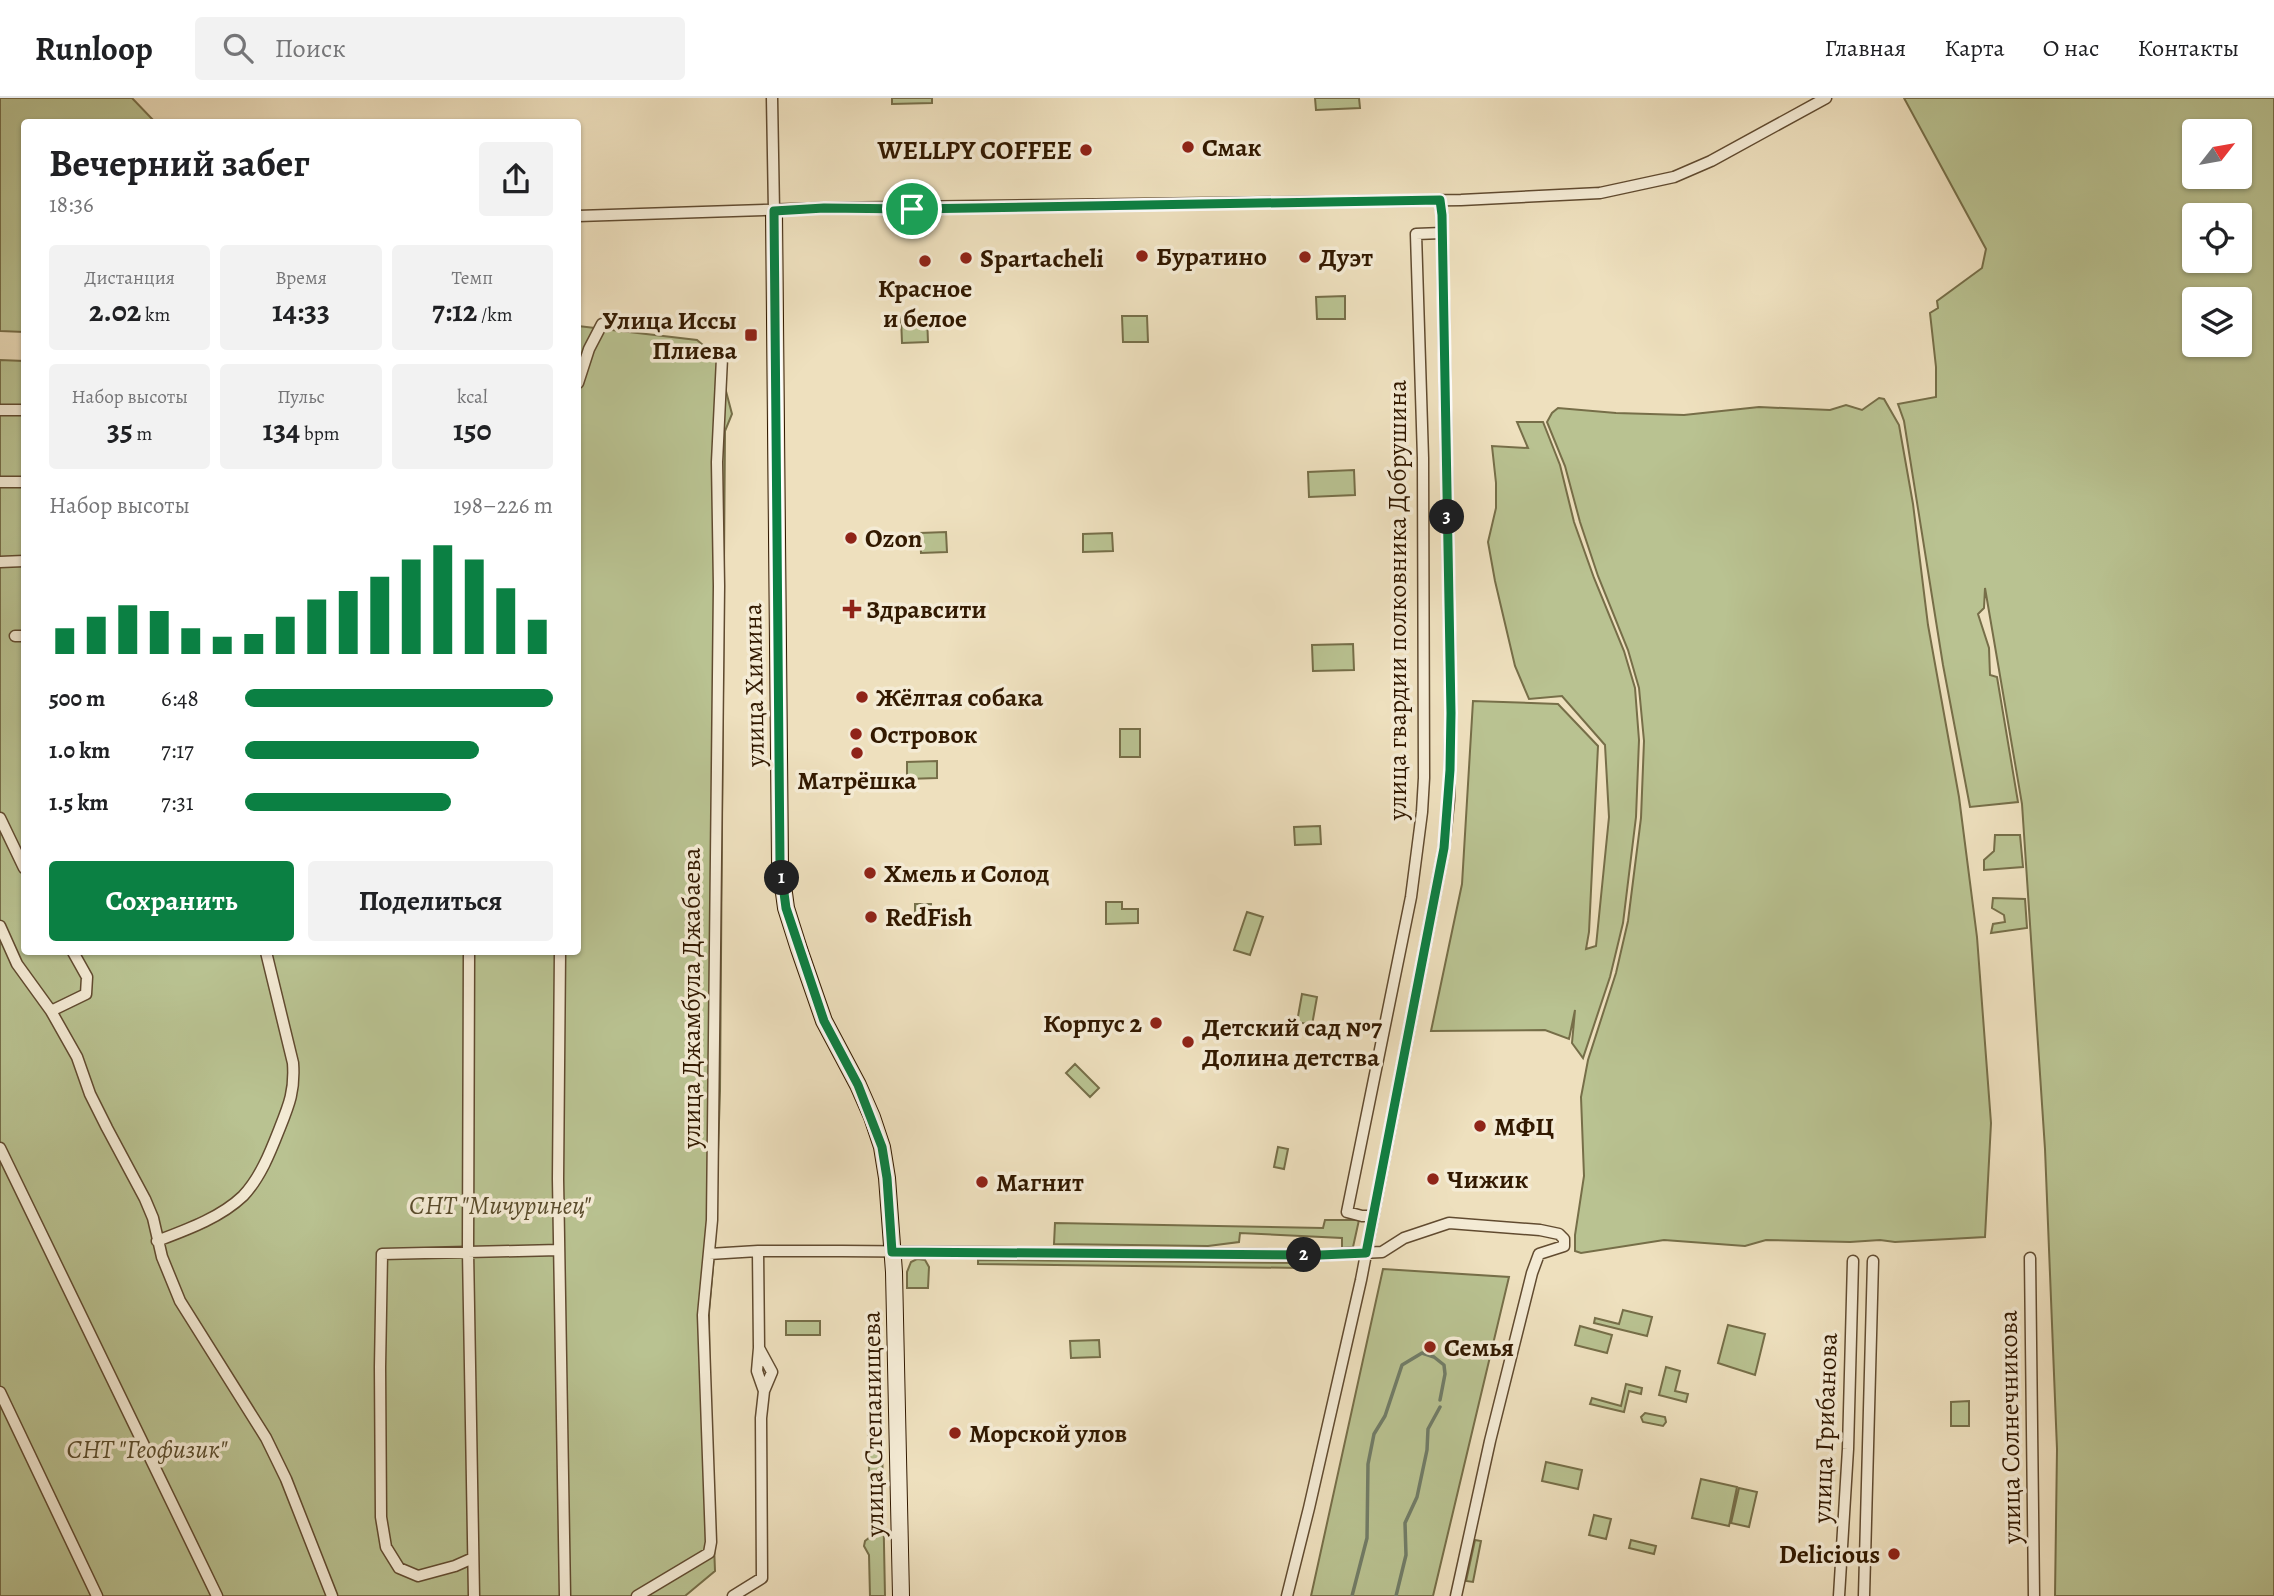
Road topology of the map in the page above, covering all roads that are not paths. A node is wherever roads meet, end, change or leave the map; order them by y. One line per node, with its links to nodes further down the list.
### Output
1 (772, 98): 4 (street, улица Химина)
2 (1826, 98): 3 (street)
3 (1440, 200): 4 (street); 6 (street, улица гвардии полковника Добрушина)
4 (774, 211): 5 (street); 30 (street, улица Химина)
5 (581, 216)
6 (1442, 233): 25 (street, улица гвардии полковника Добрушина); 25 (street, улица гвардии полковника Добрушина)
7 (602, 324): 9 (street)
8 (722, 358): 32 (street, улица Джамбула Джабаева)
9 (581, 374)
10 (0, 410): 11 (street)
11 (21, 410)
12 (0, 482): 13 (street)
13 (21, 482)
14 (21, 561): 15 (street)
15 (0, 562)
16 (0, 818): 17 (street)
17 (21, 862)
18 (0, 926): 23 (street)
19 (74, 955): 23 (street)
20 (267, 955): 26 (street)
21 (469, 955): 28 (street)
22 (559, 955): 27 (street)
23 (51, 1012): 26 (street)
24 (0, 1149): 39 (street)
25 (1372, 1216): 31 (street, улица гвардии полковника Добрушина)
26 (158, 1241): 40 (street)
27 (559, 1250): 28 (street); 42 (street)
28 (468, 1251): 37 (street); 37 (street)
29 (758, 1251): 30 (street); 32 (street); 44 (street)
30 (892, 1252): 31 (street); 45 (street, улица Степанищева)
31 (1366, 1253): 46 (street, улица гвардии полковника Добрушина); 47 (street)
32 (709, 1254): 43 (street, улица Джамбула Джабаева)
33 (2030, 1258): 50 (street, улица Солнечникова)
34 (1853, 1261): 48 (street, улица Грибанова)
35 (1873, 1261): 49 (street, улица Грибанова)
36 (0, 1392): 38 (street)
37 (473, 1558): 41 (street)
38 (97, 1596)
39 (217, 1596)
40 (332, 1596)
41 (474, 1596)
42 (565, 1596)
43 (638, 1596)
44 (733, 1596)
45 (901, 1596)
46 (1287, 1596)
47 (1456, 1596)
48 (1839, 1596)
49 (1864, 1596)
50 (2034, 1596)

